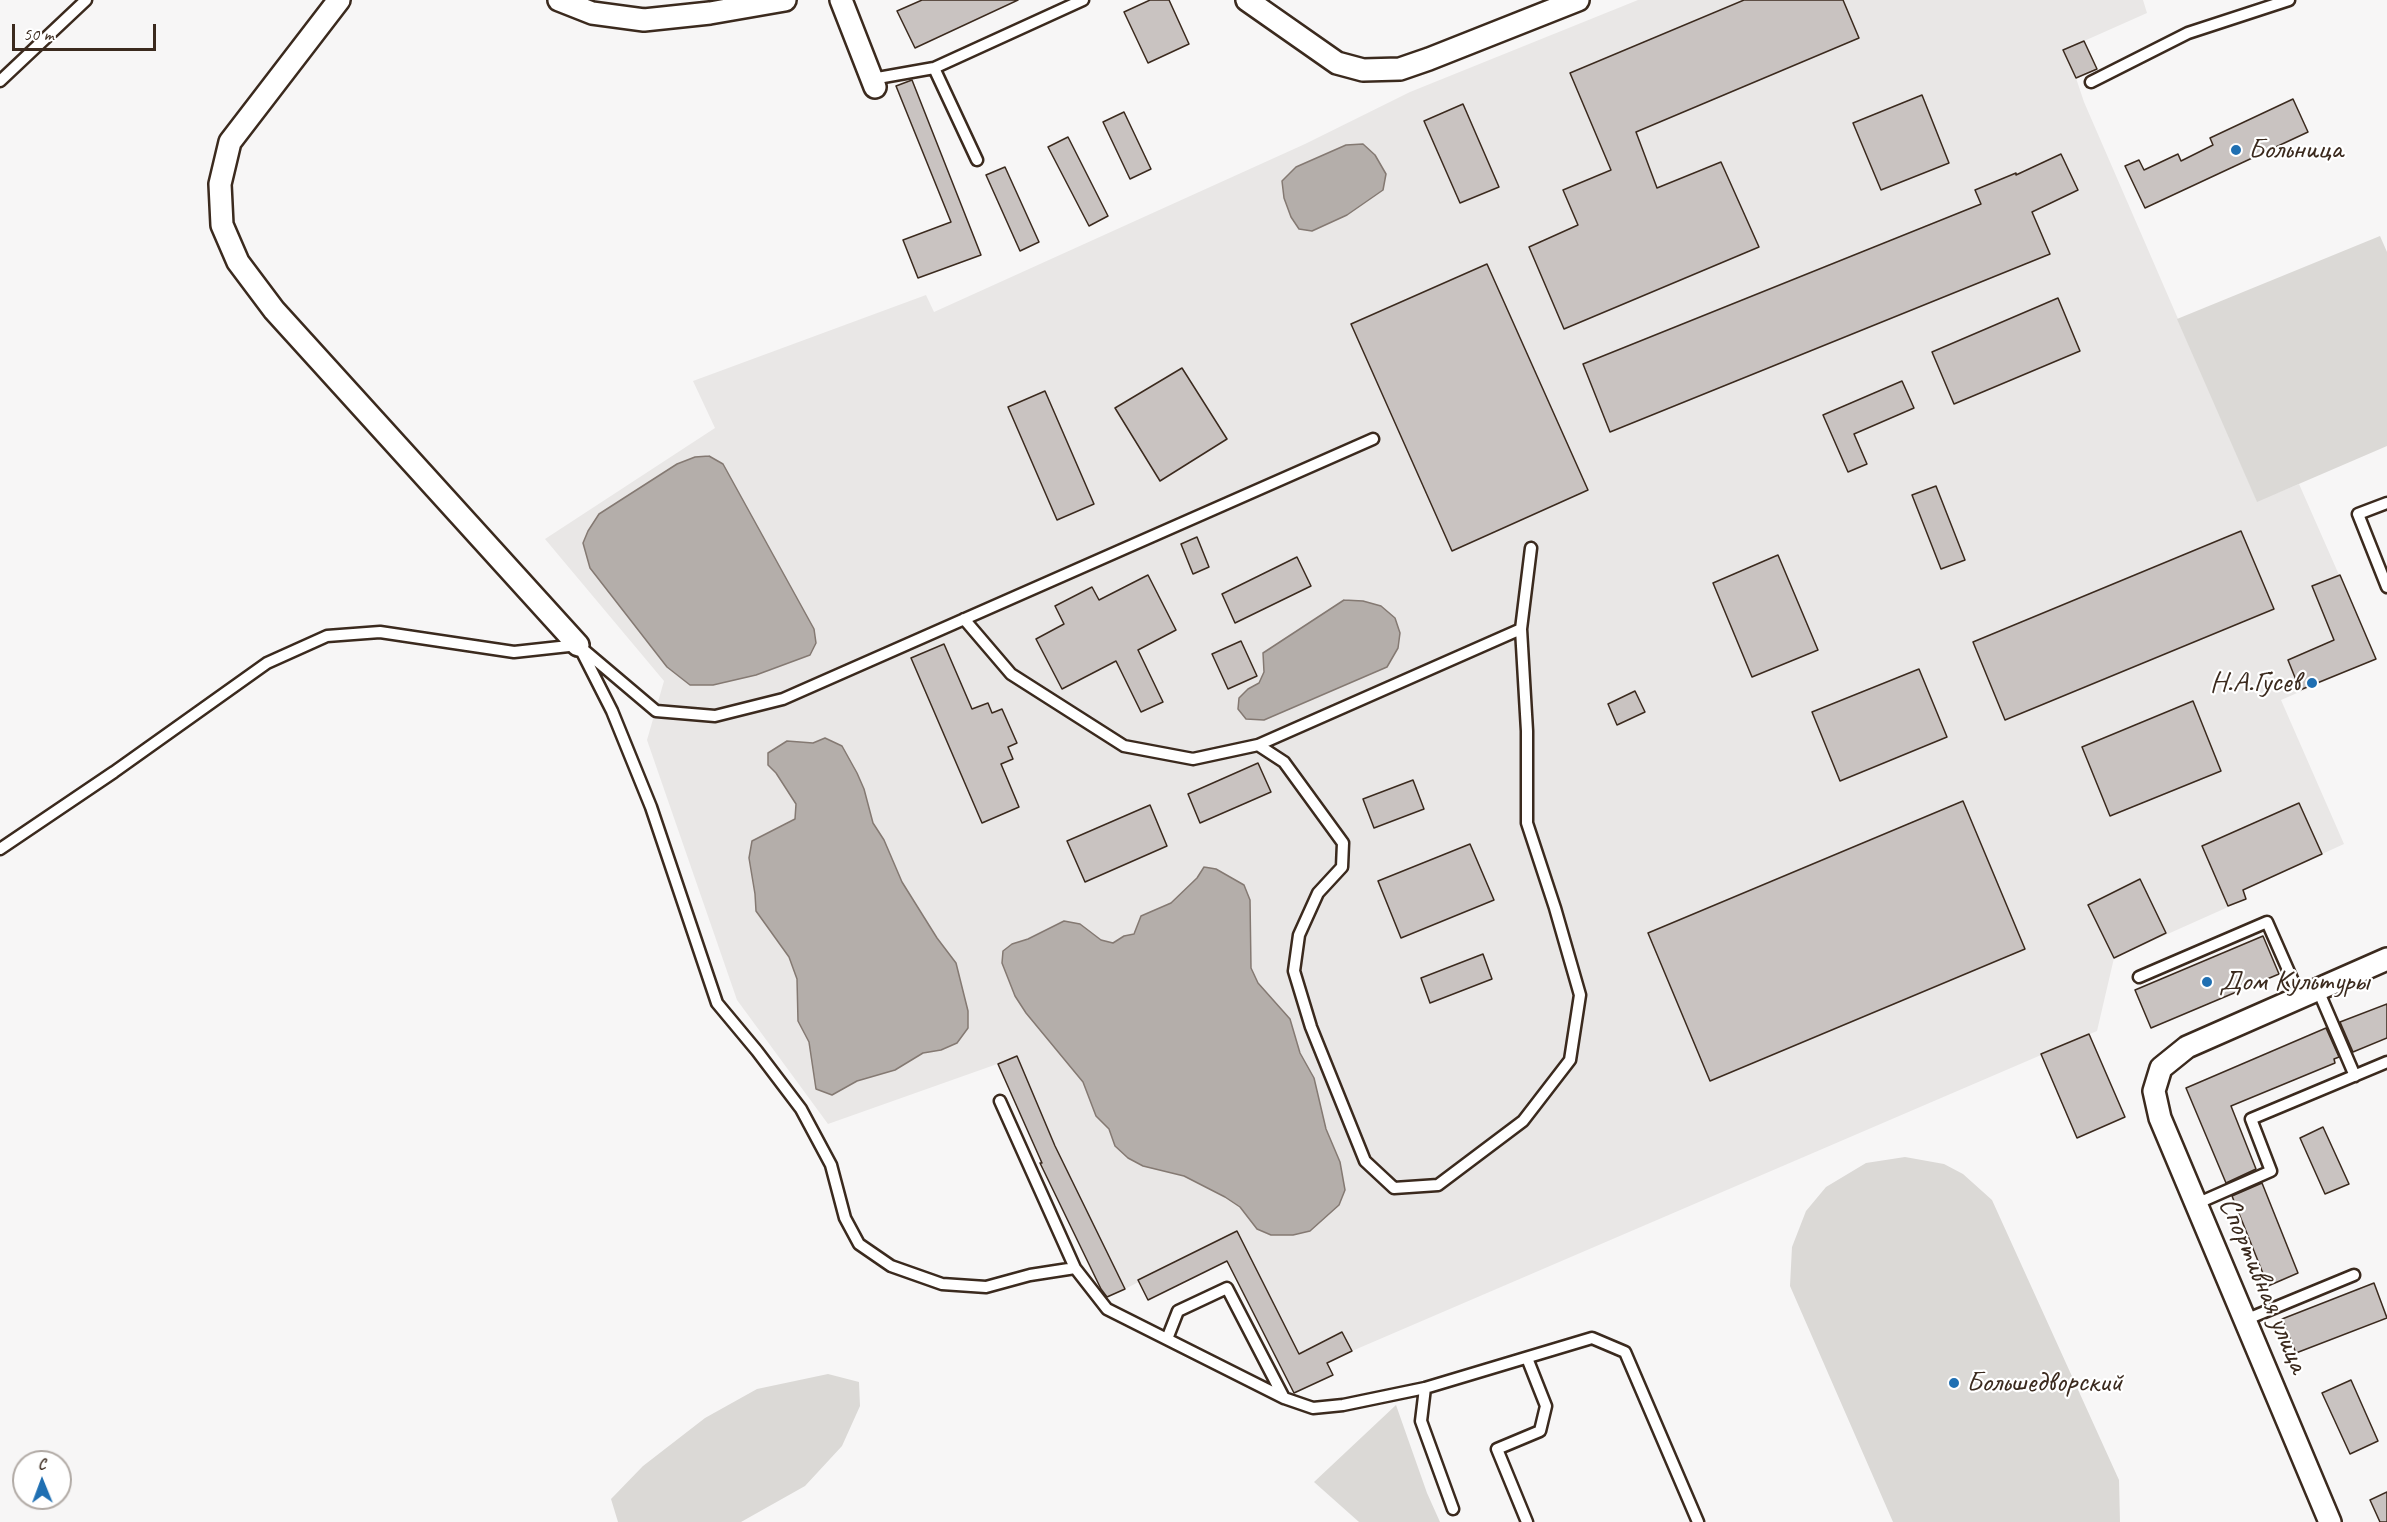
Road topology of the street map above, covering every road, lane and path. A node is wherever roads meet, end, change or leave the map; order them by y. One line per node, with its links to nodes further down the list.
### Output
1 (86, 0): 11 (lane)
2 (339, 0): 21 (street)
3 (559, 0): 4 (street)
4 (785, 0)
5 (842, 0): 13 (street)
6 (1083, 0): 10 (lane)
7 (1247, 0): 8 (street)
8 (1578, 0)
9 (2289, 0): 12 (lane)
10 (934, 68): 13 (lane); 14 (lane)
11 (0, 81)
12 (2091, 82)
13 (873, 83)
14 (977, 160)
15 (1373, 439): 19 (lane)
16 (2387, 503): 18 (lane)
17 (1531, 548): 20 (lane)
18 (2387, 587)
19 (964, 619): 21 (lane); 22 (lane)
20 (1521, 629): 22 (lane); 22 (lane)
21 (578, 645): 23 (lane); 31 (lane)
22 (1258, 745)
23 (0, 849)
24 (2387, 959): 26 (street)
25 (2139, 977): 26 (lane)
26 (2309, 994): 28 (lane); 30 (street, Спортивная улица)
27 (2387, 1062): 28 (lane)
28 (2355, 1076): 30 (lane)
29 (1000, 1101): 31 (lane)
30 (2196, 1204): 33 (street, Спортивная улица)
31 (1075, 1268): 34 (lane)
32 (2354, 1275): 33 (lane)
33 (2245, 1320): 41 (street, Спортивная улица)
34 (1167, 1340): 37 (lane); 37 (lane)
35 (1527, 1358): 36 (lane); 39 (lane); 40 (lane)
36 (1425, 1388): 37 (lane); 38 (lane)
37 (1284, 1398)
38 (1453, 1509)
39 (1527, 1522)
40 (1698, 1522)
41 (2330, 1522)

